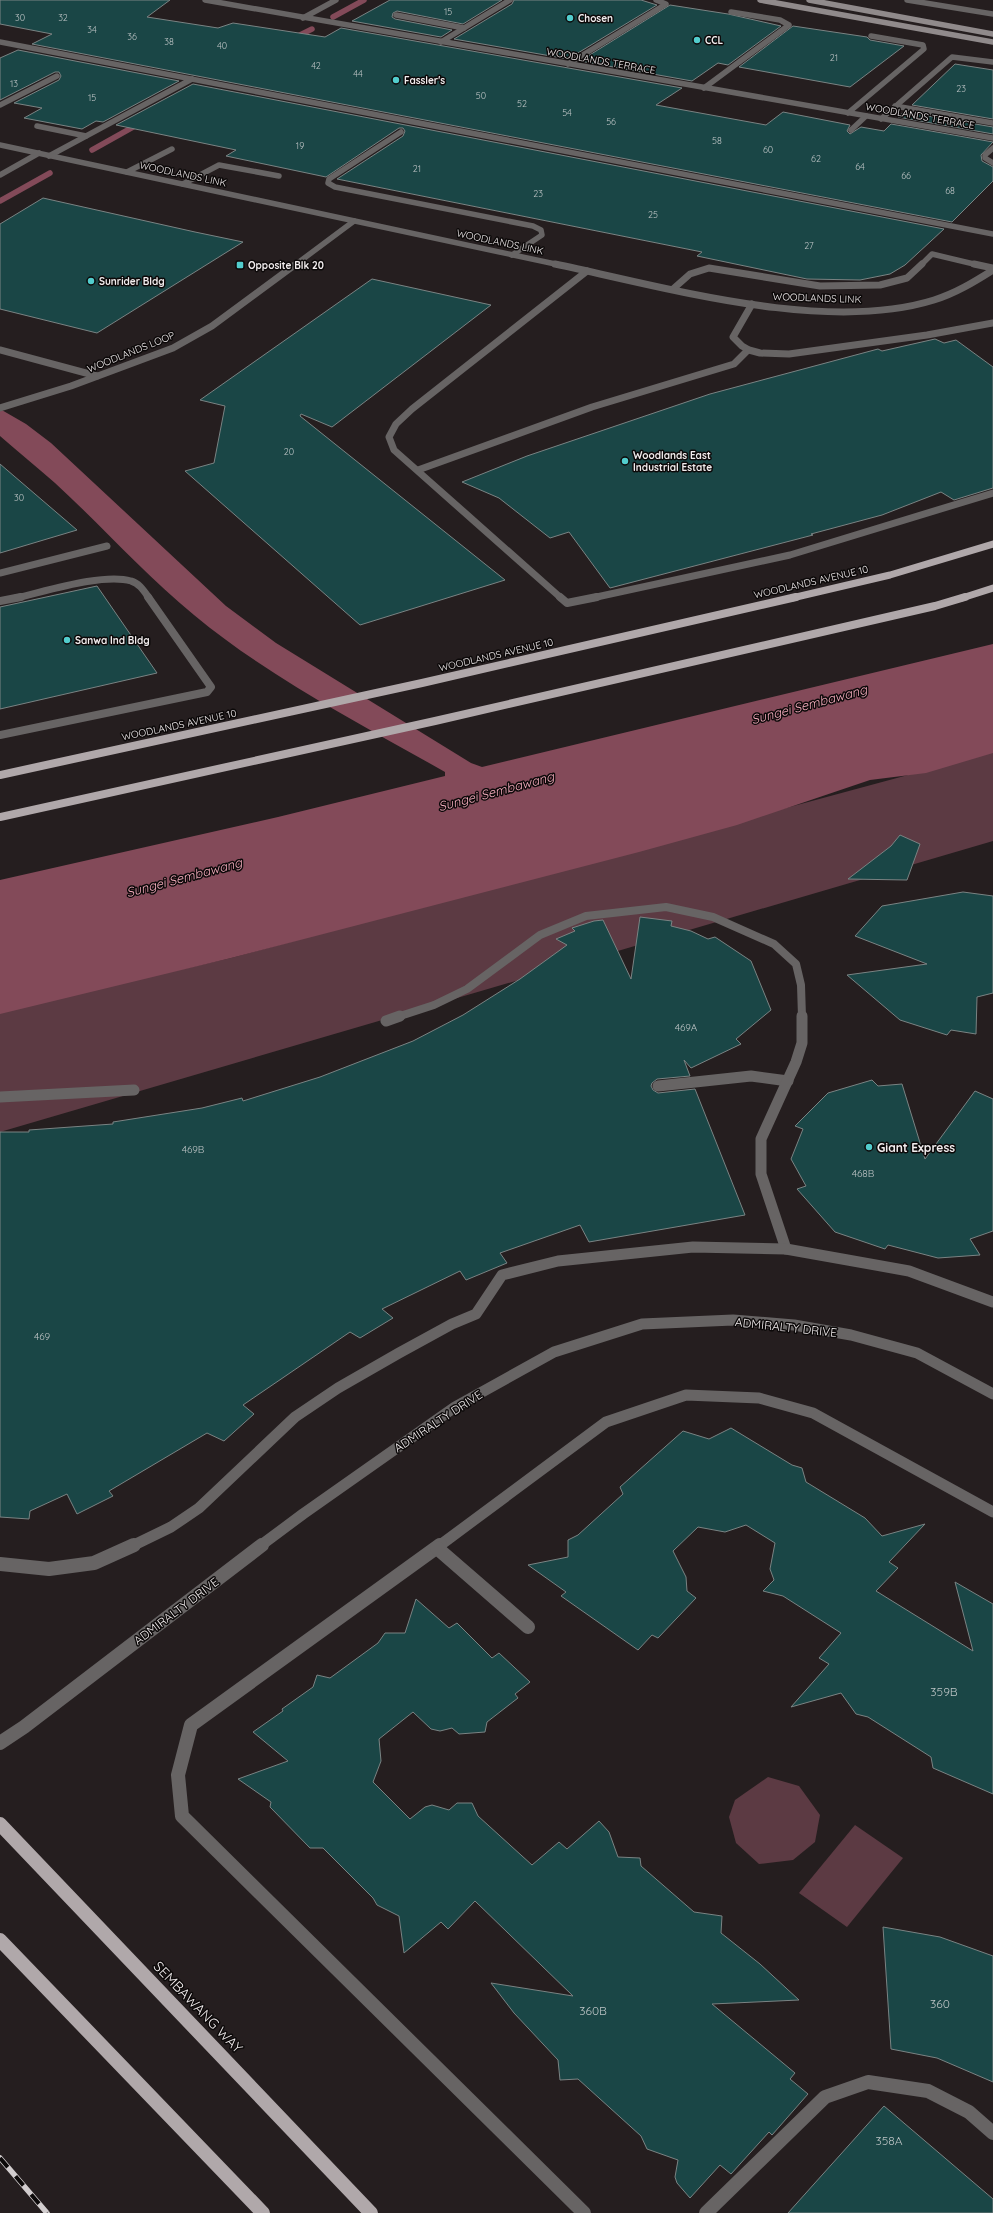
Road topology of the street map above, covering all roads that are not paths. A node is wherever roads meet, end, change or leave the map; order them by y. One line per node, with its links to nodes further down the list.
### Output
1 (206, 0): 11 (street, WOODLANDS TERRACE)
2 (336, 0): 11 (street)
3 (510, 0): 12 (street)
4 (656, 0): 19 (street)
5 (760, 0): 17 (main road)
6 (809, 0): 13 (main road)
7 (907, 0): 9 (street)
8 (731, 12): 22 (street)
9 (993, 14)
10 (396, 15): 12 (street)
11 (303, 18): 16 (street, WOODLANDS TERRACE)
12 (464, 28): 16 (street)
13 (993, 34)
14 (871, 36): 25 (street)
15 (0, 42): 21 (street)
16 (442, 42): 19 (street, WOODLANDS TERRACE)
17 (993, 42)
18 (993, 62): 24 (street)
19 (568, 64): 22 (street, WOODLANDS TERRACE)
20 (57, 76): 23 (street)
21 (192, 79): 32 (street); 45 (street)
22 (704, 88): 25 (street, WOODLANDS TERRACE)
23 (0, 104)
24 (895, 106): 27 (street); 28 (street)
25 (848, 113): 26 (street, WOODLANDS TERRACE)
26 (866, 116): 27 (street, WOODLANDS TERRACE); 30 (street)
27 (881, 119): 33 (street, WOODLANDS TERRACE)
28 (993, 123)
29 (37, 126): 32 (street)
30 (851, 130)
31 (401, 132): 46 (street)
32 (86, 136): 38 (street)
33 (993, 138)
34 (0, 145): 37 (street, WOODLANDS LINK)
35 (993, 148): 39 (street)
36 (172, 149): 40 (street)
37 (39, 153): 38 (street, WOODLANDS LINK); 41 (street)
38 (49, 156): 40 (street, WOODLANDS LINK)
39 (993, 162)
40 (127, 172): 43 (street, WOODLANDS LINK)
41 (0, 174)
42 (279, 176): 43 (street)
43 (183, 184): 44 (street, WOODLANDS LINK)
44 (354, 221): 46 (street, WOODLANDS LINK); 54 (street, WOODLANDS LOOP)
45 (993, 234)
46 (512, 255): 48 (street, WOODLANDS LINK)
47 (993, 269): 49 (street); 50 (street, WOODLANDS LINK)
48 (587, 271): 49 (street, WOODLANDS LINK); 56 (street)
49 (672, 289): 50 (street, WOODLANDS LINK)
50 (752, 304): 53 (street)
51 (993, 323): 53 (street)
52 (0, 350): 54 (street)
53 (748, 350): 56 (street)
54 (97, 376): 55 (street, WOODLANDS LOOP)
55 (1, 407)
56 (418, 470): 57 (street)
57 (993, 493)
58 (993, 544): 64 (main road, WOODLANDS AVENUE 10)
59 (107, 546): 60 (street)
60 (0, 573)
61 (993, 588): 65 (main road)
62 (0, 601): 63 (street)
63 (0, 736)
64 (0, 775)
65 (0, 817)
66 (386, 1021): 67 (street)
67 (788, 1081): 68 (street); 71 (street)
68 (658, 1086)
69 (134, 1090): 70 (street)
70 (0, 1097)
71 (786, 1249): 72 (street); 76 (street)
72 (993, 1302)
73 (993, 1394): 78 (street, ADMIRALTY DRIVE)
74 (993, 1512): 75 (street)
75 (437, 1548): 77 (street); 84 (street)
76 (0, 1564)
77 (528, 1627)
78 (0, 1743)
79 (0, 1824): 83 (main road, SEMBAWANG WAY)
80 (0, 1940): 82 (main road)
81 (993, 2132): 85 (street)
82 (263, 2213)
83 (371, 2213)
84 (584, 2213)
85 (706, 2213)

